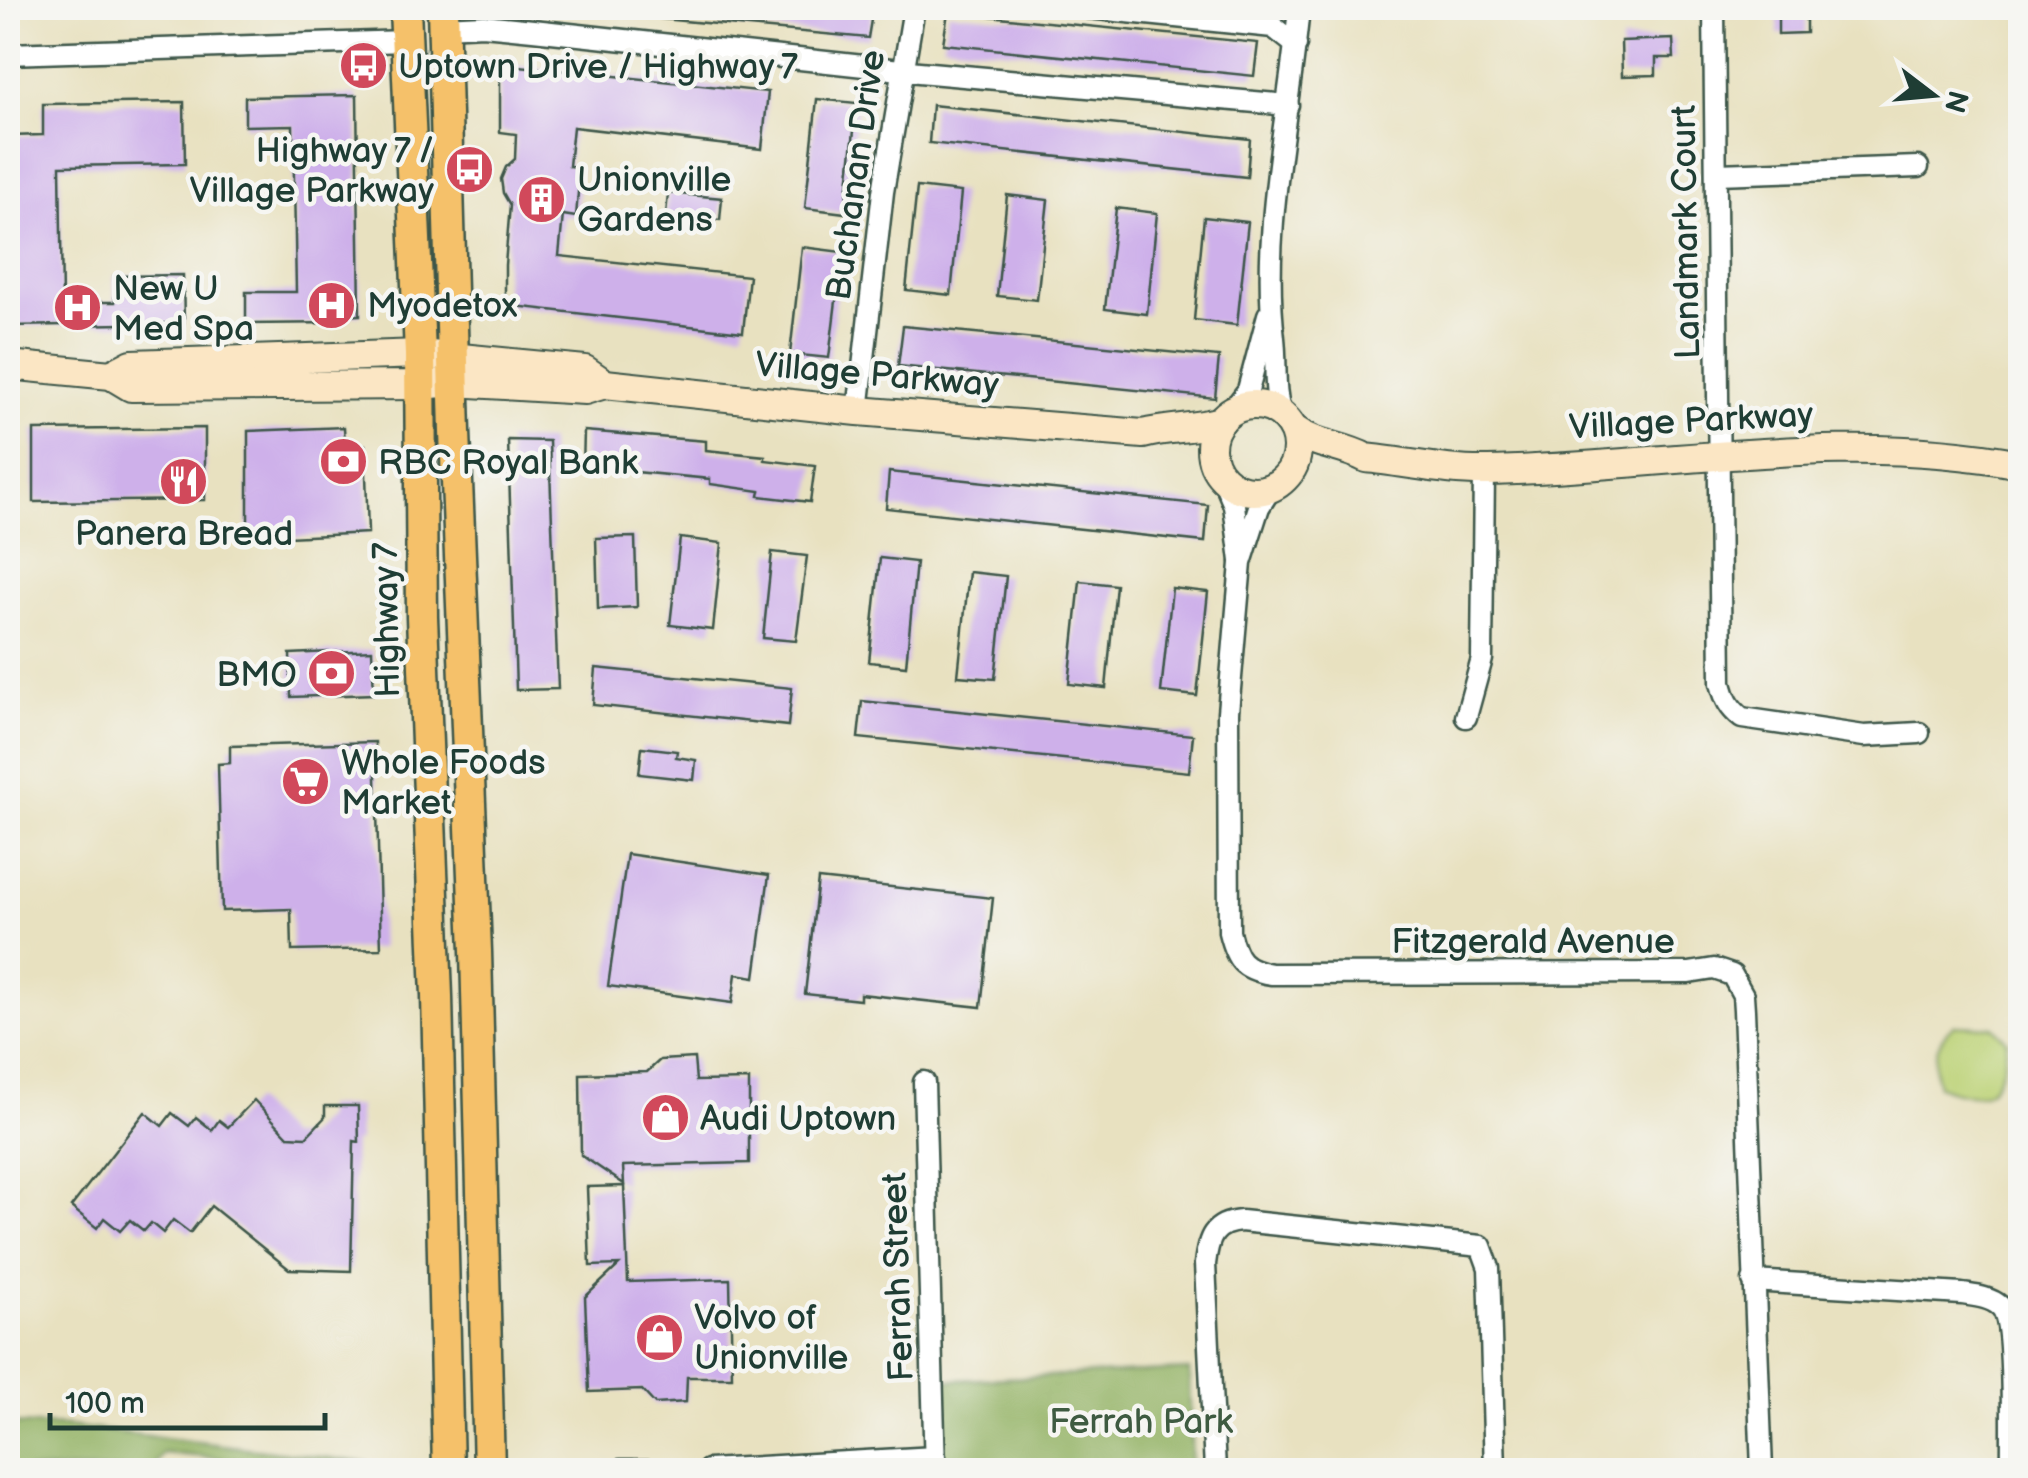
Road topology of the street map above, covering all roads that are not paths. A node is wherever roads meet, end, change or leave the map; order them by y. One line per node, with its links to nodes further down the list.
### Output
1 (404, 8): 7 (main road, Highway 7)
2 (914, 8): 10 (street, Buchanan Drive)
3 (1088, 8): 8 (street)
4 (1299, 8): 8 (street)
5 (1714, 8): 13 (street, Landmark Court)
6 (444, 18): 10 (street); 16 (main road)
7 (406, 41): 9 (street); 17 (main road, Highway 7)
8 (1296, 44): 11 (street)
9 (8, 54)
10 (901, 70): 11 (street); 18 (street, Buchanan Drive)
11 (1288, 106): 14 (street)
12 (1918, 168): 13 (street)
13 (1717, 174): 22 (street, Landmark Court)
14 (1269, 313): 19 (street); 20 (street)
15 (8, 364): 17 (main road, Village Parkway)
16 (453, 369): 17 (main road, Village Parkway); 18 (main road, Village Parkway); 35 (main road)
17 (420, 370): 34 (main road, Highway 7)
18 (858, 411): 21 (main road, Village Parkway)
19 (1226, 416): 20 (main road); 21 (main road, Village Parkway); 26 (main road)
20 (1287, 422): 23 (main road, Village Parkway); 27 (main road)
21 (1143, 434): 26 (main road, Village Parkway)
22 (1720, 455): 24 (main road, Village Parkway); 25 (main road, Village Parkway); 30 (street, Landmark Court)
23 (1366, 458): 25 (main road, Village Parkway); 27 (main road, Village Parkway)
24 (2020, 464)
25 (1484, 471): 29 (street)
26 (1219, 472): 27 (main road); 28 (street, Fitzgerald Avenue)
27 (1280, 482): 28 (street, Fitzgerald Avenue)
28 (1241, 562): 32 (street, Fitzgerald Avenue)
29 (1466, 717)
30 (1920, 732)
31 (924, 1082): 33 (street, Ferrah Street)
32 (1753, 1281): 41 (street, Fitzgerald Avenue); 42 (street)
33 (935, 1464): 38 (street)
34 (448, 1470)
35 (489, 1470)
36 (620, 1470): 37 (street)
37 (647, 1470)
38 (708, 1470)
39 (1215, 1470): 40 (street)
40 (1495, 1470)
41 (1762, 1470)
42 (2012, 1470)

